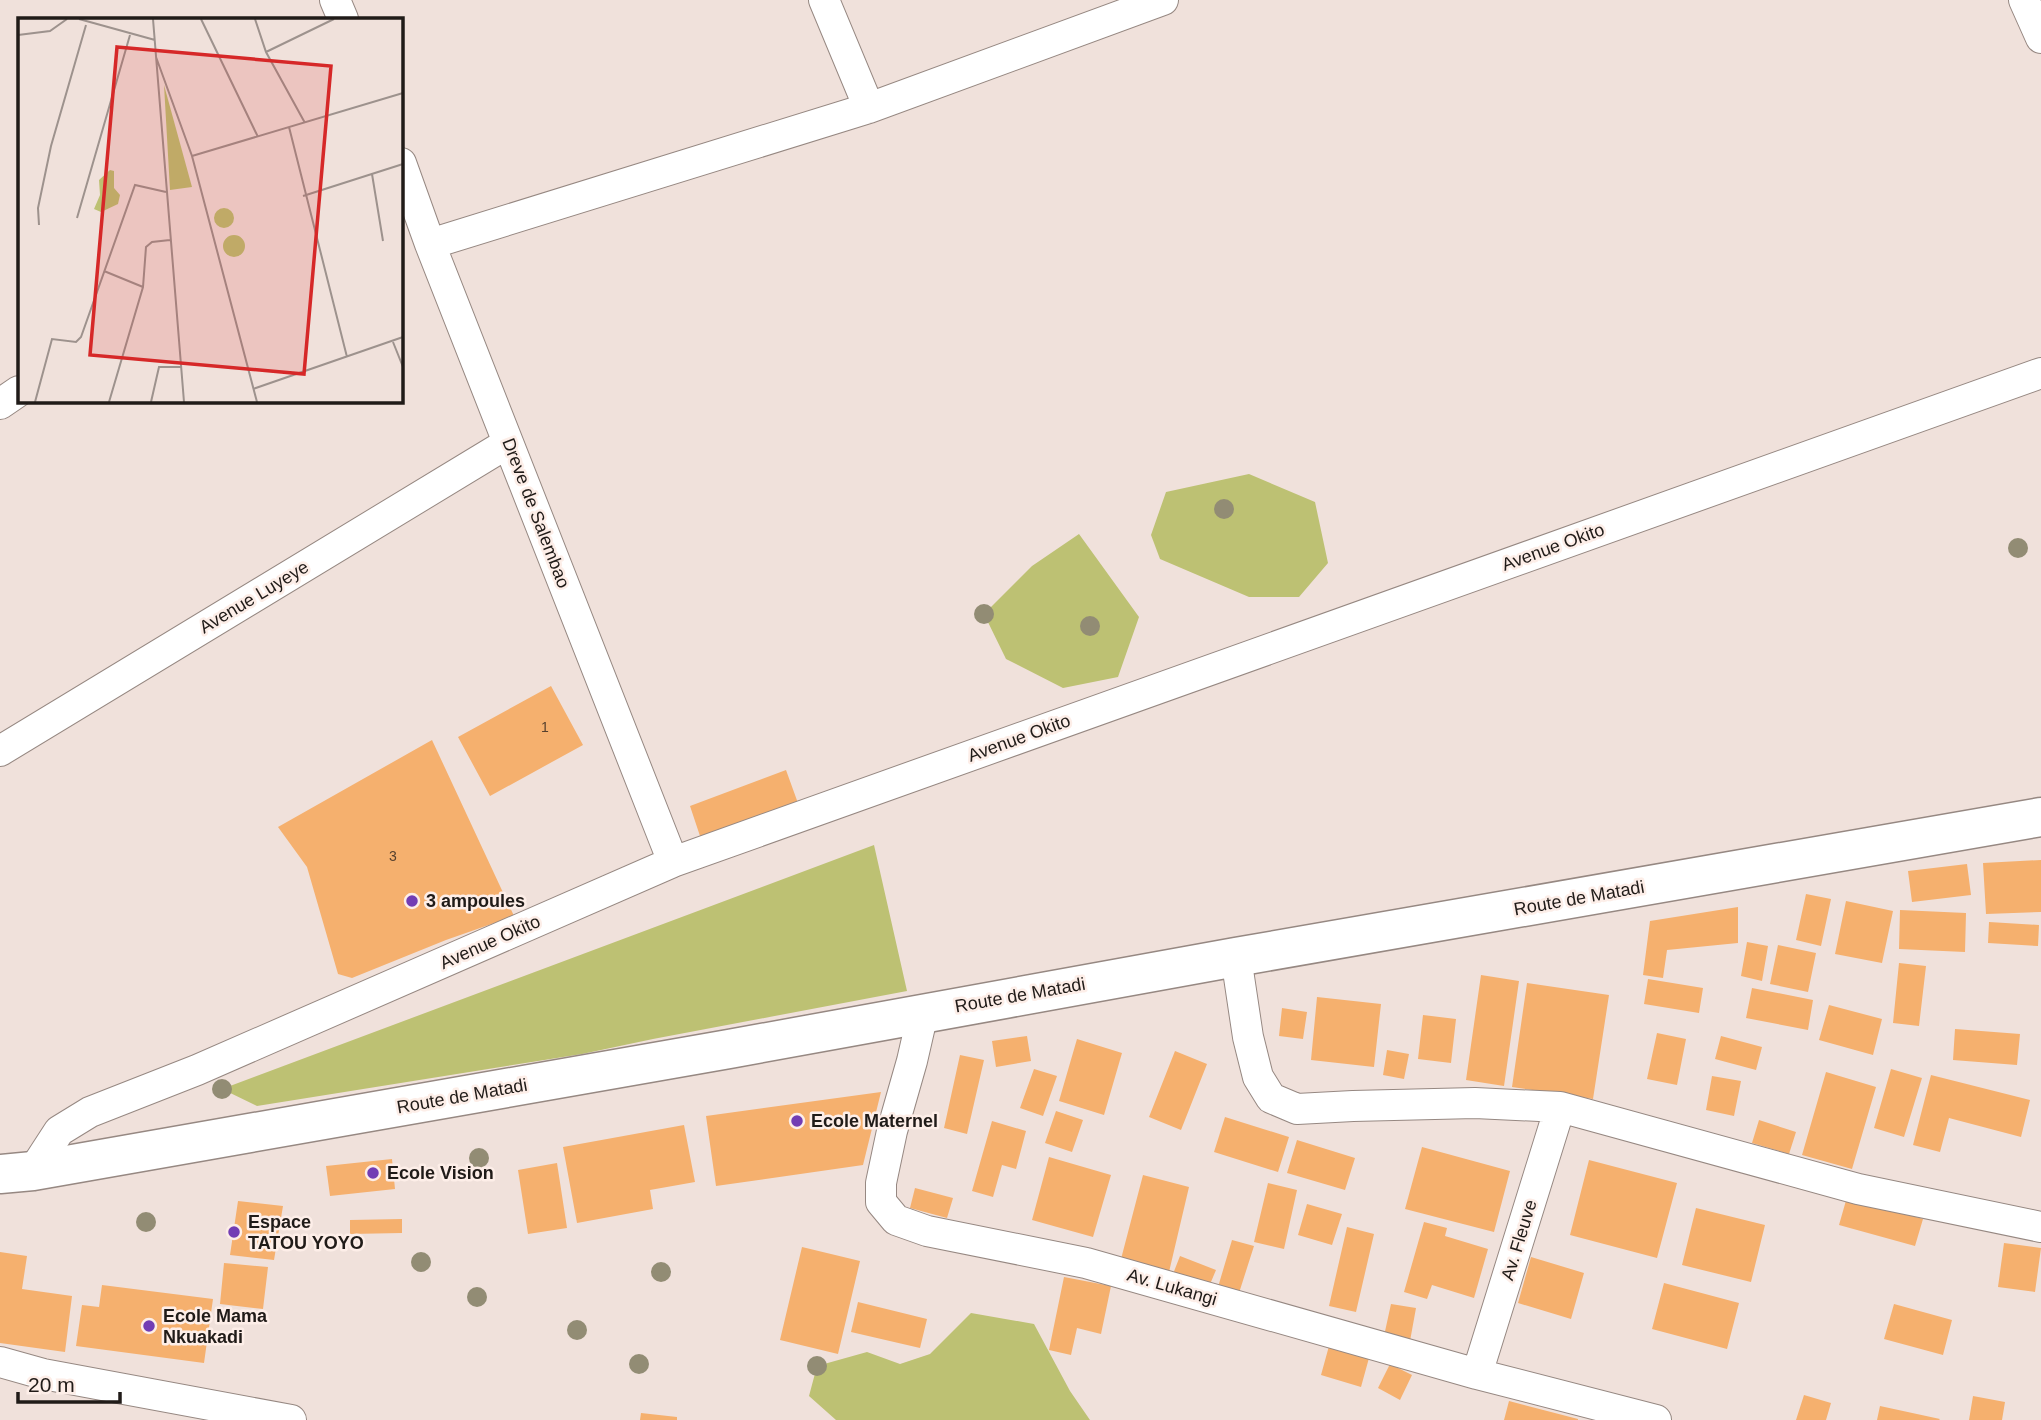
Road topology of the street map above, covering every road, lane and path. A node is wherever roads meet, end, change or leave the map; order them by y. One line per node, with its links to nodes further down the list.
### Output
1 (335, 0): 5 (street)
2 (824, 0): 7 (street)
3 (1163, 0): 7 (street)
4 (2024, 0): 6 (street)
5 (343, 18)
6 (2041, 38)
7 (869, 108): 9 (street)
8 (402, 166): 9 (street, Dreve de Salembao)
9 (430, 244): 13 (street, Dreve de Salembao)
10 (2041, 373): 16 (street, Avenue Okito)
11 (18, 392): 12 (street)
12 (0, 404)
13 (508, 443): 14 (street, Avenue Luyeye); 16 (street, Dreve de Salembao)
14 (0, 751)
15 (2041, 817): 17 (main road, Route de Matadi)
16 (673, 862): 20 (street, Avenue Okito)
17 (1236, 957): 18 (main road, Route de Matadi); 19 (street)
18 (923, 1013): 20 (main road, Route de Matadi); 23 (street, Av. Lukangi)
19 (1560, 1107): 21 (street); 23 (street, Av. Fleuve)
20 (17, 1173)
21 (2041, 1227)
22 (0, 1362): 24 (street)
23 (1477, 1374): 25 (street, Av. Lukangi)
24 (291, 1420)
25 (1656, 1420)

